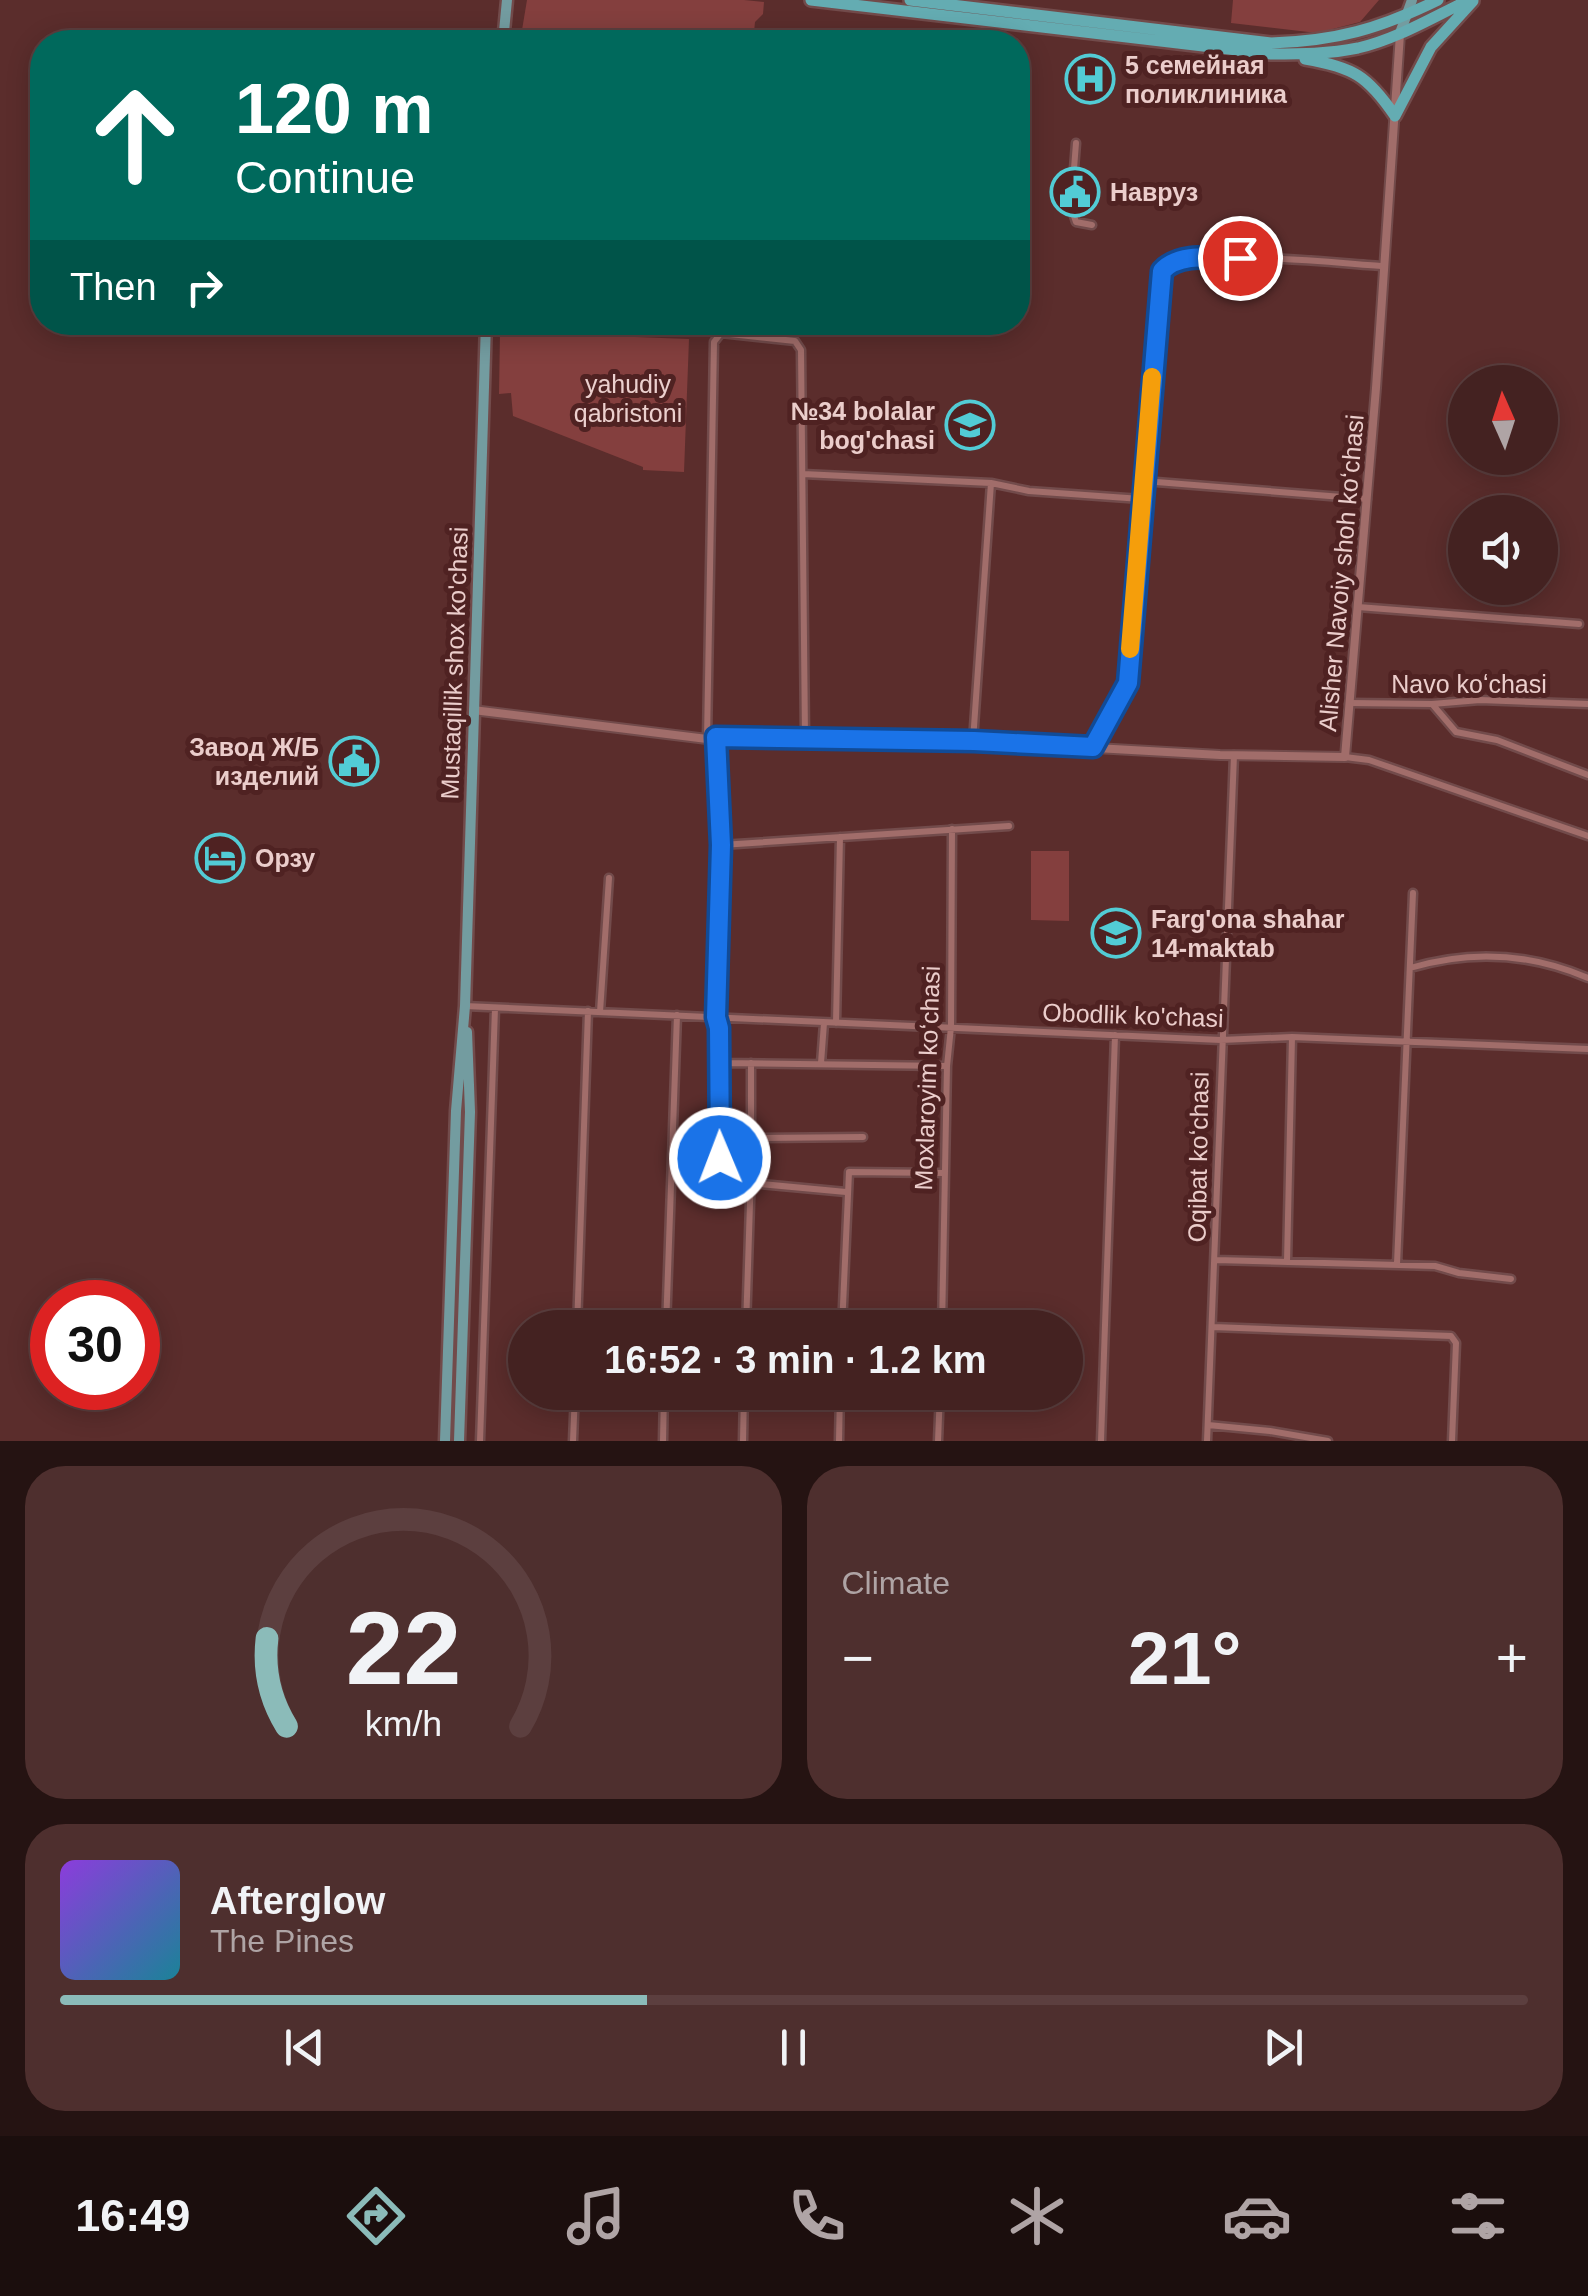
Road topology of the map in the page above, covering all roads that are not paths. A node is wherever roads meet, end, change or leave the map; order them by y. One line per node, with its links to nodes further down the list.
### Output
1 (507, 0): 8 (main road)
2 (811, 0): 10 (highway)
3 (910, 0): 7 (highway)
4 (1408, 0): 7 (main road, Alisher Navoiy shoh koʻchasi)
5 (1438, 0): 7 (highway)
6 (1472, 0): 9 (highway); 11 (highway)
7 (1403, 18): 9 (main road, Alisher Navoiy shoh koʻchasi)
8 (504, 30)
9 (1400, 32): 10 (highway); 11 (street, Alisher Navoiy shoh koʻchasi)
10 (1271, 54): 11 (highway)
11 (1395, 116): 14 (street, Alisher Navoiy shoh koʻchasi)
12 (1076, 143): 13 (street)
13 (1092, 225)
14 (1384, 266): 19 (street); 22 (street, Alisher Navoiy shoh koʻchasi)
15 (486, 335): 28 (main road, Mustaqillik shox ko'chasi)
16 (718, 335): 30 (street)
17 (737, 335): 18 (street)
18 (803, 474): 20 (street); 29 (street)
19 (1144, 481): 21 (street); 22 (street)
20 (991, 483): 21 (street); 31 (street)
21 (1142, 499): 32 (street)
22 (1368, 499): 23 (street, Alisher Navoiy shoh koʻchasi)
23 (1358, 608): 24 (street); 25 (street, Alisher Navoiy shoh koʻchasi)
24 (1579, 624)
25 (1350, 703): 26 (street, Navo koʻchasi); 34 (street, Alisher Navoiy shoh koʻchasi)
26 (1432, 704): 27 (street, Navo koʻchasi); 35 (street)
27 (1588, 704)
28 (472, 710): 30 (street, Alisher Navoiy shoh koʻchasi); 45 (main road, Mustaqillik shox ko'chasi)
29 (805, 737): 30 (street, Alisher Navoiy shoh koʻchasi); 31 (street, Alisher Navoiy shoh koʻchasi)
30 (712, 738): 40 (street)
31 (974, 741): 32 (street, Alisher Navoiy shoh koʻchasi)
32 (1093, 747): 33 (street, Alisher Navoiy shoh koʻchasi)
33 (1234, 754): 34 (street, Alisher Navoiy shoh koʻchasi); 56 (street, Oqibat koʻchasi)
34 (1346, 757): 38 (street)
35 (1588, 775)
36 (1009, 826): 37 (street)
37 (952, 829): 39 (street); 53 (street, Moxlaroyim koʻchasi)
38 (1588, 836)
39 (840, 838): 40 (street); 52 (street)
40 (721, 845): 50 (street)
41 (609, 878): 48 (street)
42 (1413, 893): 43 (street)
43 (1410, 968): 44 (street); 57 (street)
44 (1588, 978)
45 (465, 1006): 46 (street, Obodlik ko'chasi); 85 (main road, Mustaqillik shox ko'chasi); 86 (main road, Mustaqillik shox ko'chasi)
46 (495, 1008): 47 (street, Obodlik ko'chasi); 87 (street)
47 (588, 1012): 48 (street, Obodlik ko'chasi); 73 (street)
48 (600, 1012): 49 (street, Obodlik ko'chasi)
49 (677, 1015): 50 (street, Obodlik ko'chasi); 74 (street)
50 (716, 1017): 51 (street, Obodlik ko'chasi); 59 (street)
51 (824, 1023): 52 (street, Obodlik ko'chasi); 61 (street)
52 (836, 1023): 53 (street, Obodlik ko'chasi)
53 (951, 1027): 54 (street, Obodlik ko'chasi); 62 (street, Moxlaroyim koʻchasi)
54 (1115, 1035): 56 (street, Obodlik ko'chasi); 93 (street)
55 (1292, 1036): 56 (street, Obodlik ko'chasi); 57 (street, Obodlik ko'chasi); 70 (street)
56 (1221, 1040): 69 (street, Oqibat koʻchasi)
57 (1406, 1042): 58 (street, Obodlik ko'chasi); 71 (street)
58 (1588, 1049)
59 (720, 1063): 60 (street); 65 (street)
60 (752, 1063): 61 (street); 63 (street)
61 (821, 1063): 62 (street)
62 (947, 1066): 66 (street, Moxlaroyim koʻchasi)
63 (751, 1138): 64 (street); 65 (street)
64 (864, 1138)
65 (750, 1172): 67 (street)
66 (944, 1174): 68 (street); 77 (street, Moxlaroyim koʻchasi)
67 (750, 1184): 68 (street); 75 (street)
68 (846, 1192): 76 (street)
69 (1216, 1260): 70 (street); 78 (street, Oqibat koʻchasi)
70 (1286, 1262): 71 (street)
71 (1397, 1264): 72 (street)
72 (1511, 1279)
73 (577, 1310)
74 (667, 1310)
75 (746, 1310)
76 (843, 1310)
77 (942, 1310)
78 (1213, 1327): 84 (street, Oqibat koʻchasi); 96 (street)
79 (575, 1410): 88 (street)
80 (664, 1410): 89 (street)
81 (744, 1410): 90 (street)
82 (840, 1410): 91 (street)
83 (939, 1410): 92 (street)
84 (1208, 1425): 94 (street, Oqibat koʻchasi); 95 (street)
85 (445, 1441)
86 (459, 1441)
87 (480, 1441)
88 (574, 1441)
89 (663, 1441)
90 (743, 1441)
91 (839, 1441)
92 (938, 1441)
93 (1102, 1441)
94 (1208, 1441)
95 (1328, 1441)
96 (1452, 1441)

